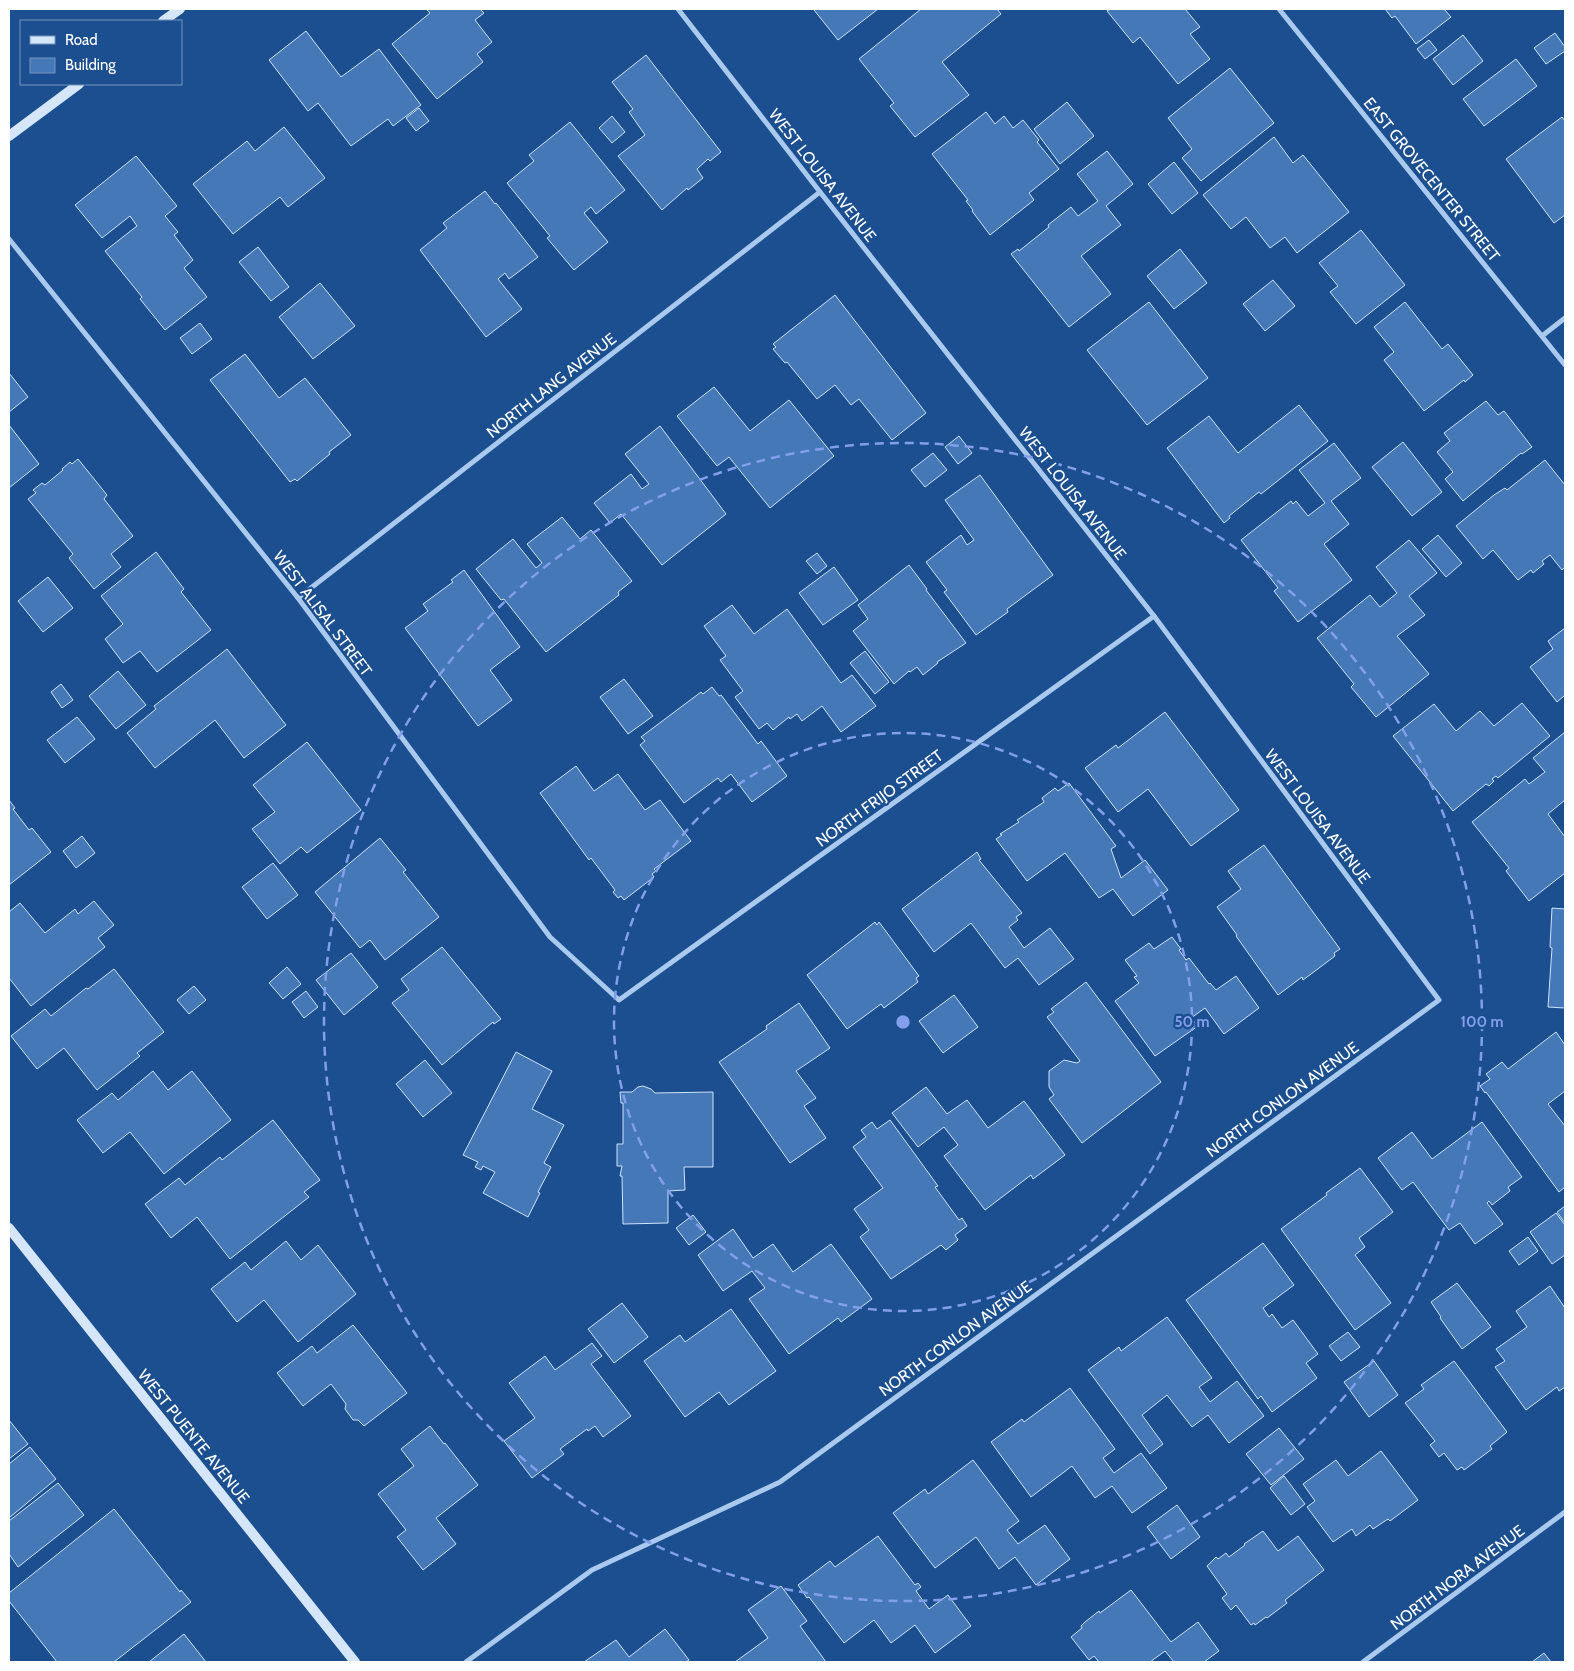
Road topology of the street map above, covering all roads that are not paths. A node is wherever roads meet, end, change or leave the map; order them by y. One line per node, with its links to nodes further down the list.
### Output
1 (180, 9): 4 (main road)
2 (678, 9): 7 (street, WEST LOUISA AVENUE)
3 (1279, 9): 10 (street, EAST GROVECENTER STREET)
4 (164, 20)
5 (78, 85): 6 (main road)
6 (9, 136)
7 (820, 192): 12 (street, NORTH LANG AVENUE); 13 (street, WEST LOUISA AVENUE)
8 (9, 240): 12 (street, WEST ALISAL STREET)
9 (1565, 318): 10 (street)
10 (1542, 336): 11 (street, EAST GROVECENTER STREET)
11 (1565, 365)
12 (298, 598): 14 (street, WEST ALISAL STREET)
13 (1154, 616): 14 (street, NORTH FRIJO STREET); 15 (street, WEST LOUISA AVENUE)
14 (618, 1000)
15 (1439, 1000): 19 (street, NORTH CONLON AVENUE)
16 (9, 1228): 18 (main road, WEST PUENTE AVENUE)
17 (1565, 1512): 20 (street, NORTH NORA AVENUE)
18 (355, 1662)
19 (466, 1662)
20 (1364, 1662)

